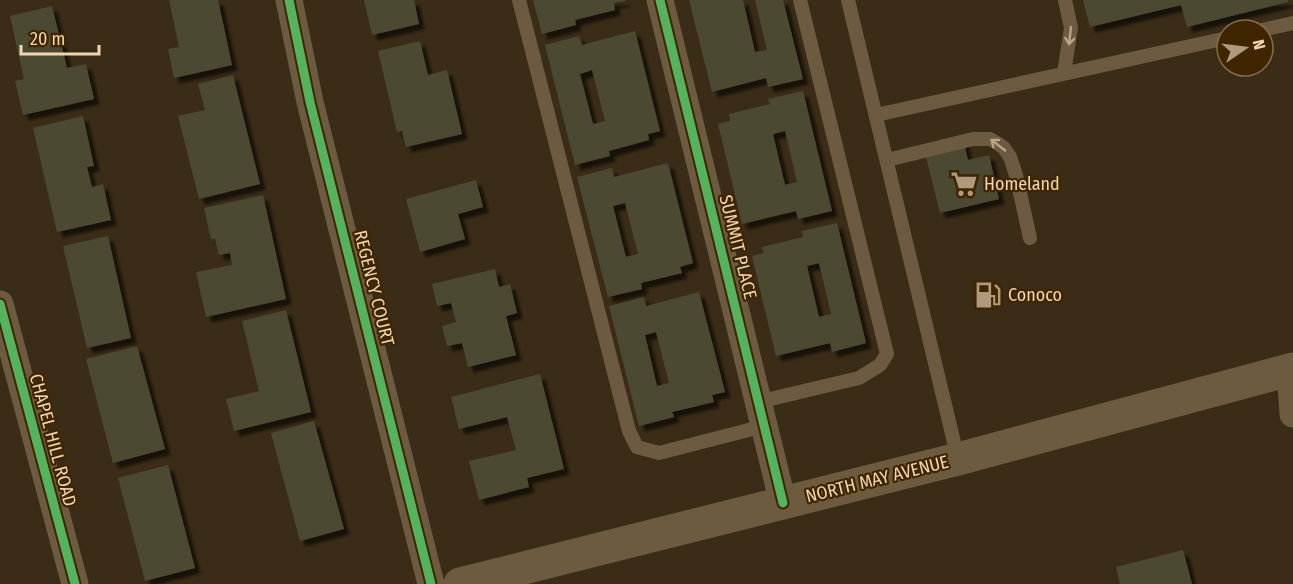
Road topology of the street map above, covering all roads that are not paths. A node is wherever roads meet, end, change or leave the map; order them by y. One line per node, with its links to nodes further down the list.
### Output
1 (289, 0): 21 (street, REGENCY COURT)
2 (519, 0): 16 (lane)
3 (660, 0): 16 (street, SUMMIT PLACE)
4 (800, 0): 16 (lane)
5 (848, 0): 11 (lane)
6 (1065, 0): 10 (lane, one-way to 10)
7 (1293, 23): 8 (lane)
8 (1275, 27)
9 (1215, 41): 10 (lane)
10 (1064, 73): 11 (lane)
11 (876, 115): 12 (lane)
12 (887, 160): 13 (lane, one-way to 12); 18 (lane)
13 (1030, 238)
14 (0, 304): 20 (street, CHAPEL HILL ROAD)
15 (1292, 370): 17 (street); 18 (main road, NORTH MAY AVENUE)
16 (761, 414): 19 (street, SUMMIT PLACE)
17 (1293, 414)
18 (958, 459): 19 (main road, NORTH MAY AVENUE)
19 (783, 503): 22 (main road, NORTH MAY AVENUE)
20 (75, 584)
21 (431, 584)
22 (460, 584)

